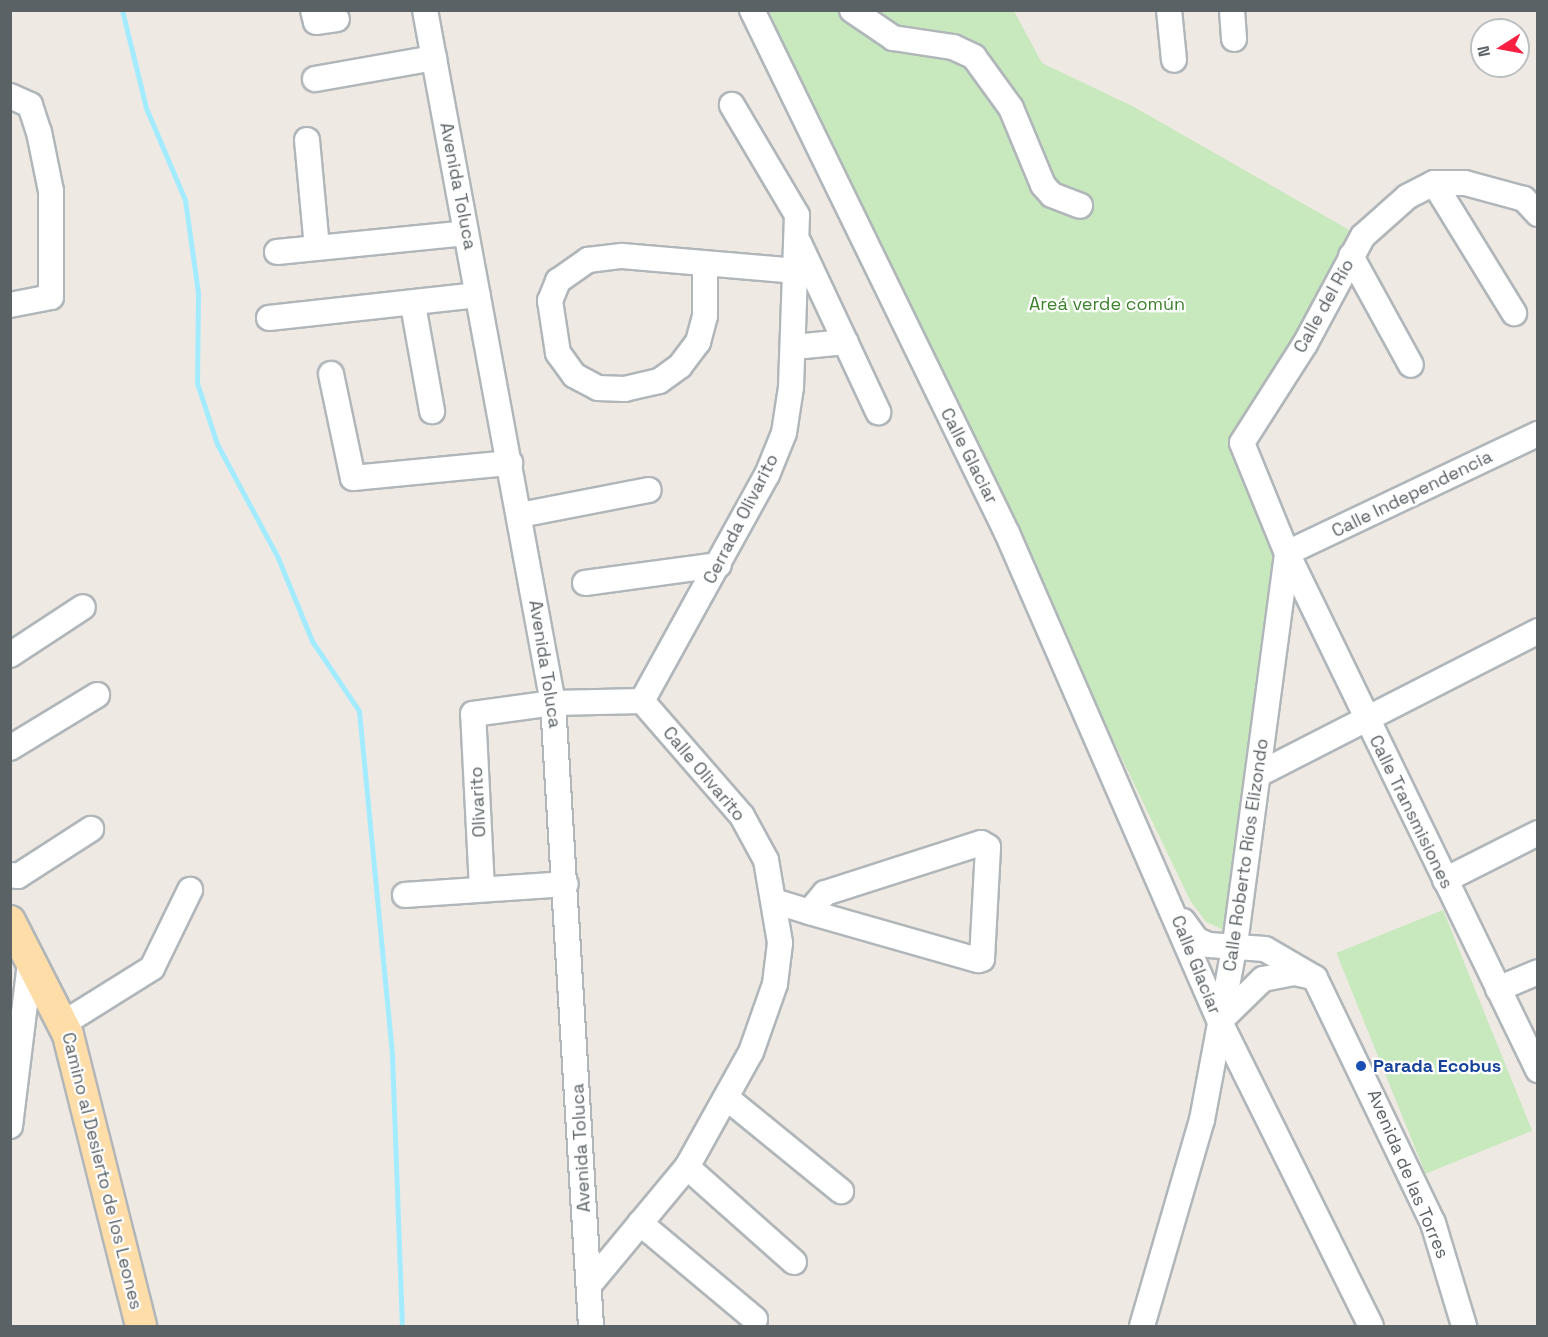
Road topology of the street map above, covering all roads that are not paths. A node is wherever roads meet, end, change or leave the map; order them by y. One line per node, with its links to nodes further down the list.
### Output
1 (313, 10): 7 (street)
2 (425, 10): 9 (street, Avenida Toluca)
3 (752, 10): 61 (street, Calle Glaciar)
4 (852, 10): 16 (street)
5 (1169, 10): 10 (street)
6 (1232, 10): 8 (street)
7 (337, 19)
8 (1234, 39)
9 (434, 58): 11 (street); 18 (street, Avenida Toluca)
10 (1174, 60)
11 (315, 79)
12 (10, 96): 26 (street)
13 (732, 105): 19 (street, Cerrada Olivarito)
14 (308, 140): 20 (street)
15 (1434, 183): 17 (street); 22 (street, Calle del Río); 28 (street)
16 (1080, 206)
17 (1538, 214)
18 (466, 233): 20 (street); 25 (street, Avenida Toluca)
19 (798, 240): 24 (street, Cerrada Olivarito); 30 (street)
20 (317, 248): 21 (street)
21 (277, 252)
22 (1351, 256): 32 (street); 40 (street, Calle del Río)
23 (705, 265): 23 (street); 24 (street)
24 (797, 271): 31 (street, Cerrada Olivarito)
25 (478, 295): 27 (street); 37 (street, Avenida Toluca)
26 (10, 305)
27 (413, 305): 29 (street); 34 (street)
28 (1514, 313)
29 (270, 318)
30 (846, 342): 31 (street); 35 (street)
31 (794, 347): 41 (street, Cerrada Olivarito)
32 (1411, 365)
33 (331, 374): 37 (street)
34 (432, 411)
35 (878, 412)
36 (1538, 434): 40 (street, Calle Independencia)
37 (510, 463): 39 (street, Avenida Toluca)
38 (649, 490): 39 (street)
39 (520, 516): 48 (street, Avenida Toluca)
40 (1287, 553): 49 (street, Calle Transmisiones); 51 (street, Calle Roberto Ríos Elizondo)
41 (719, 565): 42 (street); 47 (street, Cerrada Olivarito)
42 (585, 583)
43 (83, 607): 45 (street)
44 (1538, 631): 49 (street)
45 (10, 655)
46 (97, 695): 50 (street)
47 (642, 701): 48 (street); 60 (street, Calle Olivarito)
48 (554, 703): 56 (street, Avenida Toluca); 58 (street, Olivarito)
49 (1366, 720): 51 (street); 55 (street, Calle Transmisiones)
50 (10, 748)
51 (1259, 774): 64 (street, Calle Roberto Ríos Elizondo)
52 (91, 829): 54 (street)
53 (1538, 833): 55 (street)
54 (10, 875)
55 (1445, 880): 68 (street, Calle Transmisiones)
56 (566, 884): 58 (street); 78 (street, Avenida Toluca)
57 (190, 890): 70 (street)
58 (482, 890): 59 (street)
59 (405, 895)
60 (777, 902): 62 (street); 72 (street, Calle Olivarito)
61 (1173, 908): 64 (street, Calle Glaciar); 69 (street, Calle Glaciar)
62 (809, 912): 62 (street)
63 (10, 921): 65 (main road, Camino al Desierto de los Leones)
64 (1235, 944): 67 (street); 69 (street, Calle Roberto Ríos Elizondo)
65 (31, 955): 70 (main road, Camino al Desierto de los Leones); 73 (street)
66 (1538, 972): 68 (street)
67 (1315, 978): 69 (street); 84 (street, Avenida de las Torres)
68 (1498, 989): 71 (street, Calle Transmisiones)
69 (1220, 1022): 82 (street, Calle Roberto Ríos Elizondo); 83 (street)
70 (64, 1023): 80 (main road, Camino al Desierto de los Leones)
71 (1538, 1070)
72 (728, 1099): 74 (street, Calle Olivarito); 75 (street)
73 (10, 1126)
74 (687, 1167): 76 (street, Calle Olivarito); 77 (street)
75 (841, 1191)
76 (640, 1223): 78 (street, Calle Olivarito); 79 (street)
77 (794, 1262)
78 (589, 1285): 81 (street, Avenida Toluca)
79 (755, 1319)
80 (141, 1326)
81 (591, 1326)
82 (1142, 1326)
83 (1371, 1326)
84 (1464, 1326)

